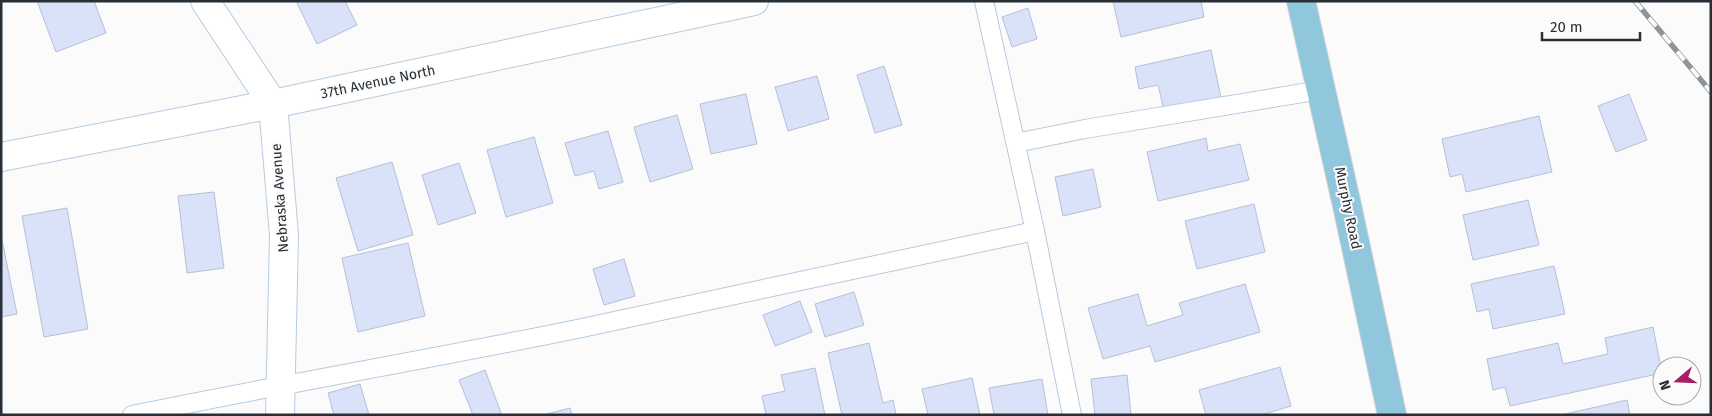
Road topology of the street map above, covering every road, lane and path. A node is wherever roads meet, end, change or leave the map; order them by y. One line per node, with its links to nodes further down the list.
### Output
1 (205, 1): 6 (street, Nebraska Avenue)
2 (754, 1): 6 (street, 37th Avenue North)
3 (984, 1): 7 (lane)
4 (1301, 1): 5 (main road, Murphy Road)
5 (1321, 90): 7 (lane); 14 (main road, Murphy Road)
6 (273, 104): 8 (street, 37th Avenue North); 10 (street, Nebraska Avenue)
7 (1016, 143): 9 (lane)
8 (1, 157)
9 (1035, 230): 10 (lane); 13 (lane)
10 (281, 384): 11 (lane); 12 (street, Nebraska Avenue)
11 (132, 415)
12 (280, 415)
13 (1072, 415)
14 (1392, 415)

